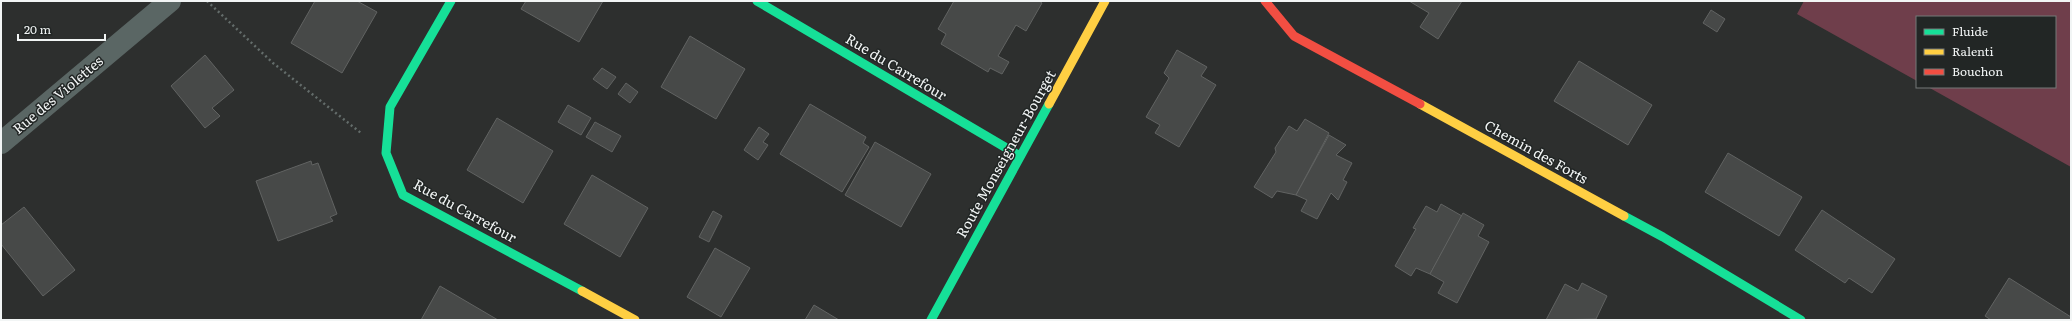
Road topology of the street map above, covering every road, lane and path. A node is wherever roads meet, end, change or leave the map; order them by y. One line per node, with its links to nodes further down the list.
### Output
1 (170, 1): 7 (street, Rue des Violettes)
2 (207, 1): 8 (path)
3 (450, 1): 8 (street, Rue du Carrefour)
4 (757, 1): 9 (street, Rue du Carrefour)
5 (1105, 1): 9 (street, Route Monseigneur-Bourget)
6 (1265, 1): 12 (street, Chemin des Forts)
7 (1, 143)
8 (386, 153): 10 (street, Rue du Carrefour)
9 (1020, 156): 11 (street, Route Monseigneur-Bourget)
10 (635, 320)
11 (931, 320)
12 (1801, 320)

